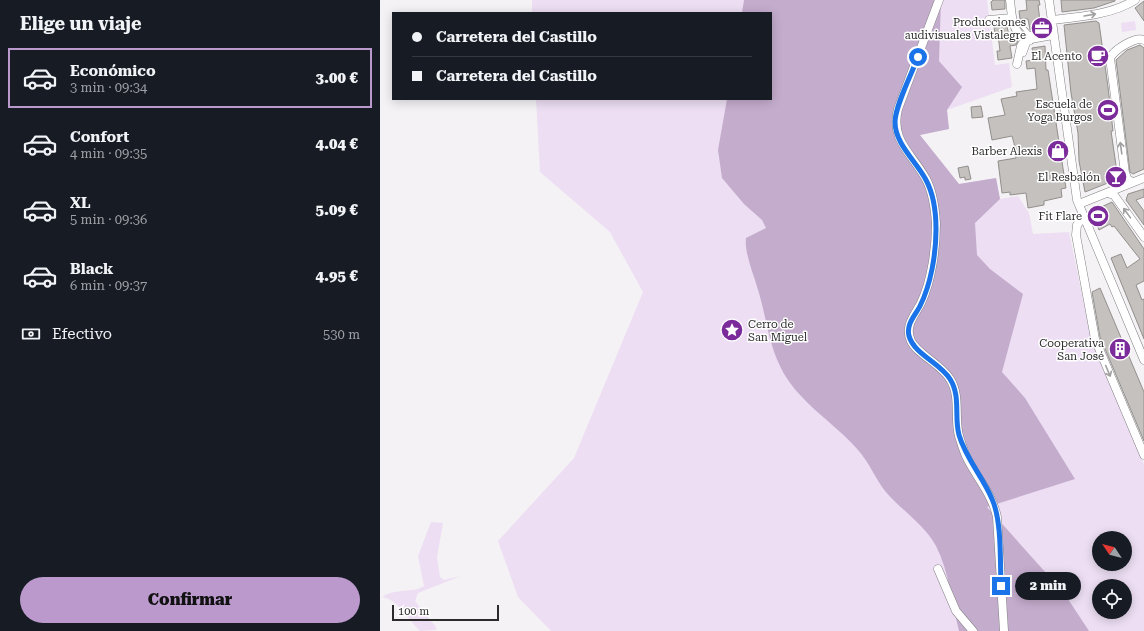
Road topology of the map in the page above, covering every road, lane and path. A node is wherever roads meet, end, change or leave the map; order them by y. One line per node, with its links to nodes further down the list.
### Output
1 (939, 0): 25 (street)
2 (1010, 0): 5 (street)
3 (1049, 0): 7 (street)
4 (1135, 0): 7 (street, one-way to 4)
5 (1012, 18): 6 (street); 10 (street)
6 (989, 20)
7 (1051, 20): 9 (street)
8 (1022, 22): 9 (lane)
9 (1053, 35): 10 (street); 12 (lane); 17 (street)
10 (1027, 39): 13 (street)
11 (1144, 40): 15 (street, one-way to 11)
12 (1024, 54)
13 (1017, 64)
14 (1144, 178): 15 (street)
15 (1133, 182): 16 (street)
16 (1108, 193): 17 (street); 19 (street, one-way to 16)
17 (1079, 204): 18 (street)
18 (1084, 216): 20 (street); 22 (street, one-way to 22)
19 (1144, 237)
20 (1141, 345): 21 (street)
21 (1144, 360)
22 (1144, 455)
23 (938, 569): 24 (street)
24 (973, 631)
25 (1004, 631)

